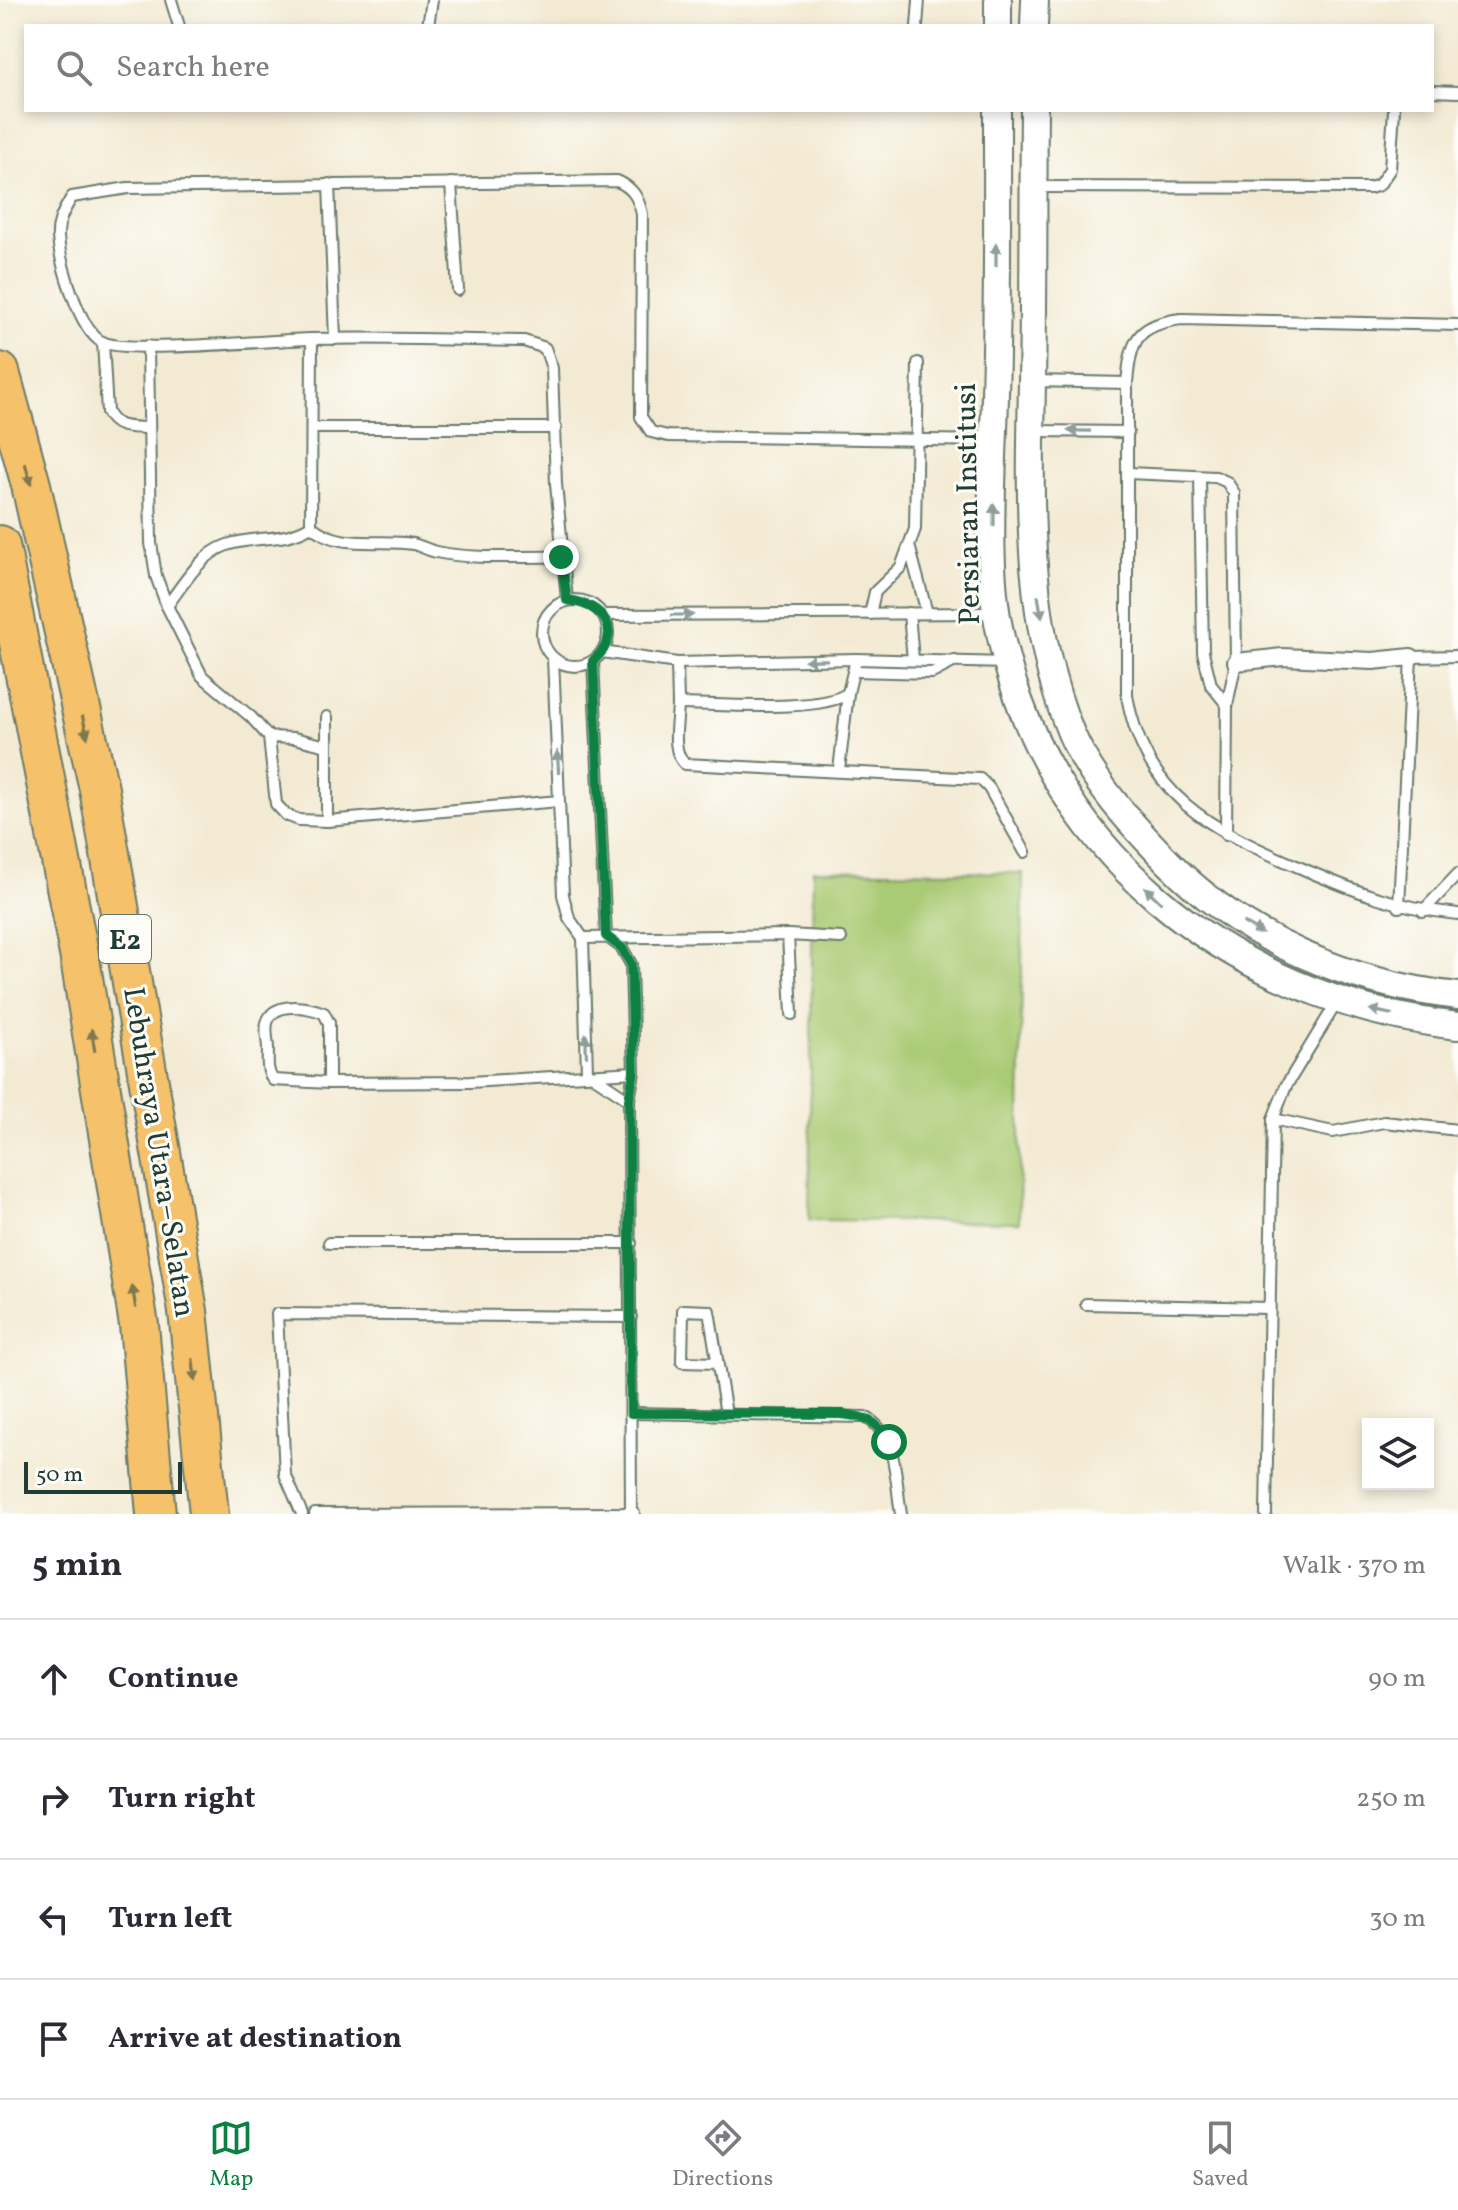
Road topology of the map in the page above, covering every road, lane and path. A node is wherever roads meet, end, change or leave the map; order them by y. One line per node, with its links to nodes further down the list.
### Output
1 (171, 0): 6 (lane)
2 (432, 0): 7 (lane)
3 (919, 0): 8 (lane)
4 (998, 0): 9 (street)
5 (1035, 0): 10 (street)
6 (178, 24)
7 (428, 24)
8 (917, 24)
9 (998, 24)
10 (1034, 24)
11 (1434, 91): 12 (lane)
12 (1458, 92)
13 (997, 112): 35 (street, Persiaran Institusi, one-way to 13)
14 (1034, 112): 18 (street)
15 (1394, 112): 18 (lane)
16 (451, 183): 17 (lane); 19 (lane); 34 (lane)
17 (329, 184): 22 (lane); 23 (lane)
18 (1033, 187): 27 (street)
19 (458, 290)
20 (1458, 325): 28 (lane)
21 (312, 339): 22 (lane); 24 (lane); 30 (lane)
22 (335, 339): 31 (lane)
23 (103, 342): 24 (lane); 29 (lane)
24 (148, 346): 29 (lane)
25 (918, 363): 34 (lane)
26 (0, 372): 100 (highway, Lebuhraya Utara–Selatan / E2, one-way to 100)
27 (1032, 381): 28 (lane); 32 (street)
28 (1127, 383): 33 (lane)
29 (147, 428): 43 (lane)
30 (312, 428): 31 (lane); 38 (lane)
31 (556, 428): 41 (lane)
32 (1031, 431): 33 (lane, one-way to 32); 80 (street, one-way to 80)
33 (1128, 432): 36 (lane)
34 (914, 439): 35 (lane); 40 (lane)
35 (994, 441): 46 (street, Persiaran Institusi, one-way to 35)
36 (1128, 473): 37 (lane); 70 (lane)
37 (1200, 477): 57 (lane); 63 (lane)
38 (311, 526): 41 (lane); 43 (lane)
39 (0, 545): 99 (highway, Lebuhraya Utara–Selatan / E2, one-way to 39)
40 (910, 549): 45 (lane); 47 (lane)
41 (561, 557): 42 (lane)
42 (567, 600): 48 (lane); 52 (lane)
43 (167, 606): 65 (lane)
44 (909, 613): 45 (lane); 47 (lane); 54 (lane)
45 (927, 613): 46 (lane)
46 (996, 613): 59 (street, Persiaran Institusi)
47 (870, 614): 48 (lane, one-way to 47)
48 (604, 615): 49 (lane)
49 (602, 652): 55 (lane); 58 (lane)
50 (1458, 656): 51 (lane)
51 (1411, 657): 57 (street); 73 (lane)
52 (553, 658): 55 (lane); 68 (lane, one-way to 52)
53 (856, 659): 54 (lane); 58 (lane, one-way to 58); 60 (lane)
54 (913, 660): 56 (lane)
55 (593, 661): 77 (lane)
56 (955, 661): 59 (lane); 60 (lane)
57 (1236, 662): 63 (lane)
58 (677, 663): 62 (lane)
59 (1006, 663): 81 (street, Persiaran Institusi, one-way to 59)
60 (853, 671): 61 (lane)
61 (848, 693): 62 (lane); 67 (lane)
62 (678, 704): 67 (lane)
63 (1227, 705): 70 (lane)
64 (327, 717): 66 (lane)
65 (269, 737): 66 (lane); 69 (lane)
66 (327, 746): 69 (lane)
67 (839, 770): 71 (lane)
68 (559, 801): 69 (lane); 78 (lane)
69 (327, 821)
70 (1226, 835): 73 (lane)
71 (1025, 852)
72 (1458, 874): 74 (lane)
73 (1399, 907): 74 (lane)
74 (1423, 911): 75 (lane)
75 (1458, 914)
76 (788, 935): 77 (lane); 79 (lane); 82 (lane)
77 (606, 936): 78 (lane); 85 (lane)
78 (583, 938): 84 (lane, one-way to 78)
79 (841, 938)
80 (1458, 996)
81 (1337, 1002): 83 (street, Persiaran Institusi, one-way to 81); 88 (lane)
82 (792, 1014)
83 (1458, 1026)
84 (587, 1072): 85 (lane); 86 (lane); 87 (lane)
85 (634, 1072): 87 (lane)
86 (329, 1083): 86 (lane)
87 (629, 1100): 91 (lane)
88 (1273, 1119): 89 (lane); 93 (lane)
89 (1458, 1130)
90 (329, 1243): 91 (lane)
91 (631, 1243): 94 (lane)
92 (1086, 1304): 93 (lane)
93 (1269, 1308): 104 (lane)
94 (631, 1317): 96 (lane); 101 (lane)
95 (718, 1363): 95 (lane); 97 (lane)
96 (631, 1413): 97 (lane); 98 (lane)
97 (726, 1414): 103 (lane)
98 (633, 1512): 102 (lane)
99 (156, 1514)
100 (209, 1514)
101 (302, 1514)
102 (315, 1514)
103 (901, 1514)
104 (1266, 1514)

